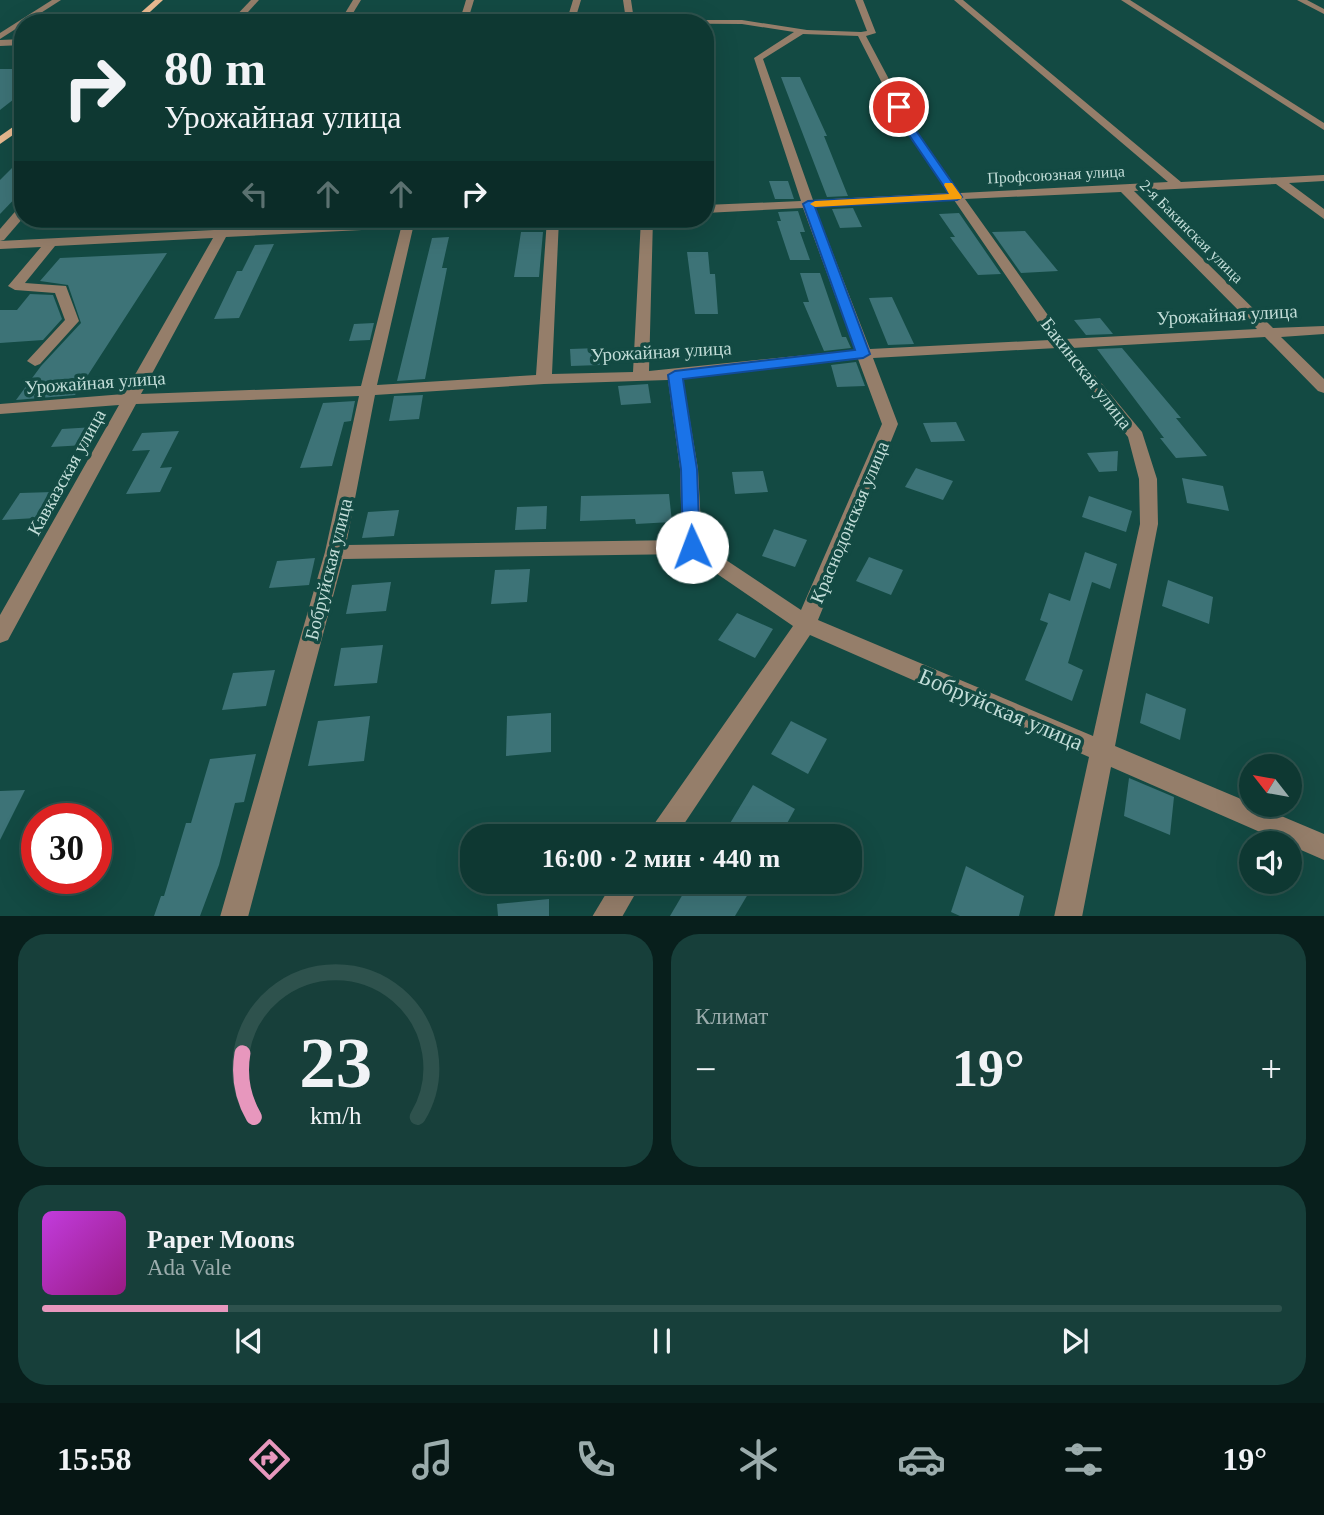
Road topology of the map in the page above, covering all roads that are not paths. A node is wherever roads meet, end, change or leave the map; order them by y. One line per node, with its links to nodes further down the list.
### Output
1 (57, 0): 9 (street)
2 (159, 0): 10 (main road)
3 (254, 0): 11 (street)
4 (859, 0): 14 (street)
5 (958, 0): 20 (street)
6 (1125, 0): 15 (street)
7 (1301, 0): 8 (street)
8 (1324, 12)
9 (35, 14)
10 (144, 14)
11 (241, 14)
12 (714, 22): 13 (street)
13 (802, 32): 14 (street); 23 (street, Краснодонская улица)
14 (861, 34): 22 (street, Бакинская улица)
15 (1324, 127)
16 (14, 130): 17 (main road)
17 (0, 141)
18 (1324, 178): 19 (street, Профсоюзная улица)
19 (1278, 180): 20 (street, Профсоюзная улица); 25 (street)
20 (1179, 186): 21 (street, Профсоюзная улица)
21 (1124, 188): 22 (street, Профсоюзная улица); 38 (street, 2-я Бакинская улица)
22 (957, 197): 23 (street, Профсоюзная улица); 39 (street, Бакинская улица)
23 (808, 204): 24 (street, Профсоюзная улица); 40 (street, Краснодонская улица)
24 (714, 209)
25 (1324, 215)
26 (14, 221): 32 (street)
27 (208, 228): 33 (street)
28 (218, 228): 47 (street, Кавказская улица)
29 (407, 228): 46 (street, Бобруйская улица)
30 (552, 228): 44 (street)
31 (647, 228): 42 (street)
32 (0, 237)
33 (52, 242): 34 (street); 35 (street)
34 (0, 245)
35 (15, 286): 36 (street); 41 (street)
36 (0, 290)
37 (1324, 330): 38 (street, Урожайная улица)
38 (1269, 333): 39 (street, Урожайная улица); 45 (street, 2-я Бакинская улица)
39 (1060, 343): 40 (street, Урожайная улица); 53 (street, Бакинская улица)
40 (863, 354): 43 (street, Урожайная улица); 51 (street, Краснодонская улица)
41 (35, 361)
42 (641, 375): 43 (street, Урожайная улица); 44 (street, Урожайная улица)
43 (675, 375): 49 (street)
44 (544, 379): 46 (street, Урожайная улица)
45 (1324, 388)
46 (368, 391): 47 (street, Урожайная улица); 50 (street, Бобруйская улица)
47 (131, 399): 48 (street, Урожайная улица); 52 (street, Кавказская улица)
48 (0, 409)
49 (692, 547): 50 (street); 51 (street, Бобруйская улица)
50 (335, 552): 57 (street, Бобруйская улица)
51 (806, 624): 53 (street, Бобруйская улица); 54 (street, Краснодонская улица)
52 (0, 634)
53 (1100, 752): 55 (street, Бобруйская улица); 59 (street, Бакинская улица)
54 (669, 824)
55 (1324, 847)
56 (621, 894): 58 (street)
57 (234, 916)
58 (606, 916)
59 (1069, 916)

